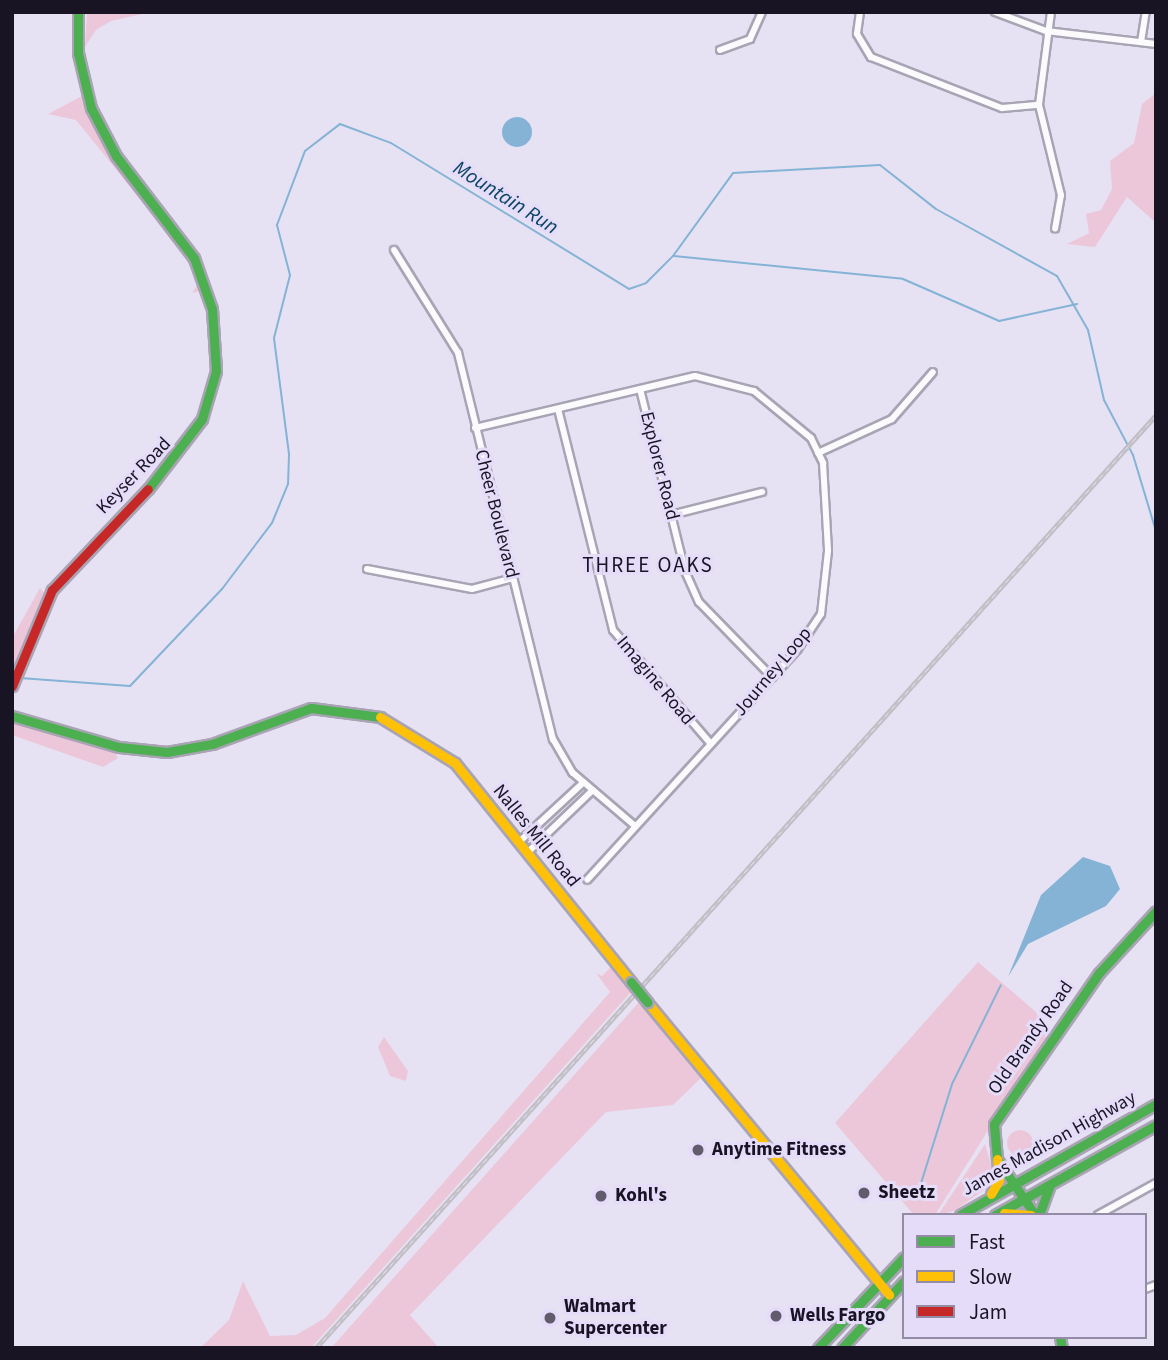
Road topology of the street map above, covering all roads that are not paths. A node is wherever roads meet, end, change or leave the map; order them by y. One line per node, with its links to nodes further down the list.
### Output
1 (78, 12): 24 (street, Keyser Road)
2 (762, 12): 10 (street)
3 (860, 12): 11 (street)
4 (995, 12): 7 (street)
5 (1051, 12): 7 (street)
6 (1146, 12): 8 (street)
7 (1046, 31): 8 (street); 11 (street)
8 (1141, 42): 9 (street)
9 (1156, 44)
10 (720, 50)
11 (1039, 105): 12 (street)
12 (1055, 228)
13 (394, 250): 17 (street, Cheer Boulevard)
14 (933, 372): 18 (street)
15 (640, 390): 16 (street); 18 (street); 20 (street, Explorer Road)
16 (558, 409): 17 (street); 26 (street, Imagine Road)
17 (475, 428): 22 (street, Cheer Boulevard)
18 (818, 453): 23 (street, Journey Loop)
19 (762, 492): 20 (street)
20 (671, 515): 23 (street, Explorer Road)
21 (367, 569): 22 (street)
22 (513, 579): 27 (street, Cheer Boulevard)
23 (772, 677): 26 (street, Journey Loop)
24 (12, 686)
25 (12, 716): 30 (street, Nalles Mill Road)
26 (711, 744): 29 (street, Journey Loop)
27 (584, 782): 28 (street, Cheer Boulevard); 30 (street)
28 (593, 790): 29 (street, Cheer Boulevard); 31 (street)
29 (635, 827): 32 (street, Journey Loop)
30 (519, 842): 31 (street, Nalles Mill Road)
31 (527, 853): 50 (street, Nalles Mill Road, bridge)
32 (587, 880)
33 (1156, 911): 36 (street, Old Brandy Road)
34 (1156, 1104): 39 (street, James Madison Highway)
35 (1156, 1125): 37 (street, James Madison Highway)
36 (996, 1159): 39 (street); 41 (street, Old Brandy Road)
37 (1058, 1179): 40 (street, James Madison Highway); 47 (street)
38 (1156, 1183): 48 (street)
39 (1012, 1184): 40 (street); 41 (street, James Madison Highway)
40 (1025, 1198): 43 (street, James Madison Highway); 46 (street)
41 (981, 1201): 42 (street, James Madison Highway)
42 (963, 1213)
43 (999, 1213)
44 (1005, 1213): 45 (street)
45 (1029, 1213)
46 (1034, 1213)
47 (1036, 1213)
48 (1102, 1213)
49 (902, 1259): 50 (street)
50 (876, 1282): 52 (street, Nalles Mill Road); 53 (street)
51 (902, 1283): 52 (street)
52 (889, 1295): 54 (street)
53 (818, 1348)
54 (842, 1348)

